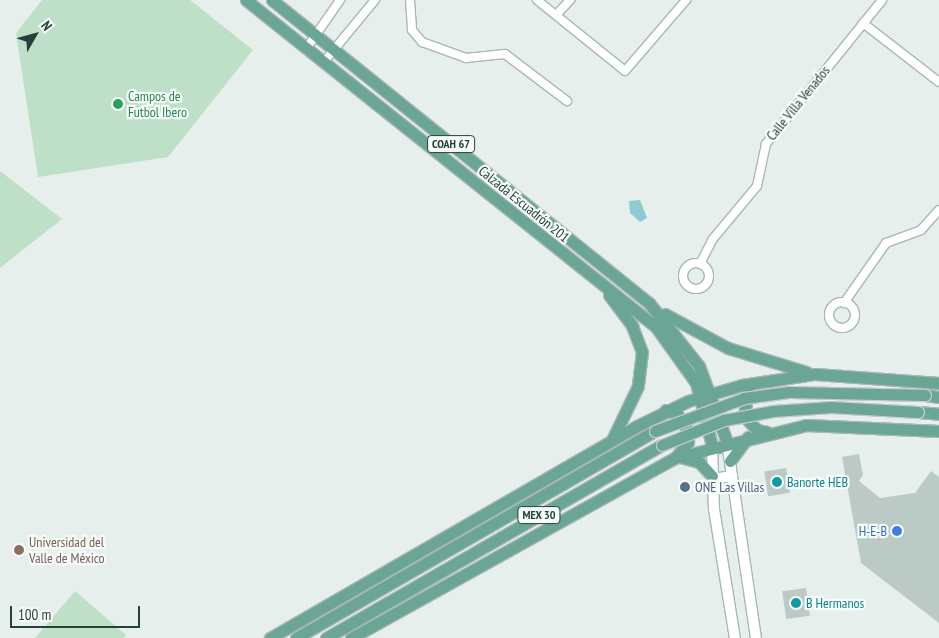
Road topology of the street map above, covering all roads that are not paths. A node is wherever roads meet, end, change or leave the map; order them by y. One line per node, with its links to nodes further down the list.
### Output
1 (246, 0): 13 (main road, Calzada Escuadrón 201 / COAH 67)
2 (272, 0): 12 (main road, Calzada Escuadrón 201 / COAH 67)
3 (340, 0): 12 (street)
4 (375, 0): 14 (street)
5 (410, 0): 17 (street)
6 (537, 0): 10 (street)
7 (570, 0): 10 (street)
8 (686, 0): 10 (street)
9 (882, 0): 11 (street, Calle Villa Venados)
10 (558, 14)
11 (863, 23): 16 (street); 19 (street, Calle Villa Venados)
12 (314, 34): 13 (street); 14 (main road, Calzada Escuadrón 201 / COAH 67)
13 (306, 49): 15 (main road, Calzada Escuadrón 201 / COAH 67)
14 (334, 49): 15 (street); 21 (main road, Calzada Escuadrón 201 / COAH 67)
15 (322, 62): 20 (main road, Calzada Escuadrón 201 / COAH 67)
16 (939, 82)
17 (567, 102)
18 (939, 210): 22 (street)
19 (700, 264)
20 (600, 284): 26 (main road, Calzada Escuadrón 201 / COAH 67); 33 (main road)
21 (649, 303): 23 (main road); 26 (main road, Calzada Escuadrón 201 / COAH 67)
22 (844, 303)
23 (816, 374): 24 (main road); 25 (main road)
24 (756, 382): 26 (main road); 31 (main road)
25 (939, 383)
26 (706, 394): 28 (main road); 34 (main road, Calzada Escuadrón 201 / COAH 67); 35 (main road, Calzada Escuadrón 201 / COAH 67)
27 (939, 396): 41 (main road, MEX 30, bridge)
28 (666, 410): 33 (main road); 36 (main road)
29 (939, 414): 42 (main road, MEX 30, bridge)
30 (939, 431): 31 (main road)
31 (767, 432): 32 (main road)
32 (748, 437): 34 (main road); 37 (main road)
33 (612, 441): 40 (main road)
34 (727, 442): 35 (main road); 37 (main road, COAH 67)
35 (712, 446): 36 (main road); 39 (main road, COAH 67)
36 (677, 458): 39 (main road); 43 (main road)
37 (730, 461): 38 (main road, COAH 67)
38 (732, 476): 39 (main road); 45 (main road, COAH 67)
39 (712, 478): 44 (main road, COAH 67)
40 (270, 638)
41 (296, 638)
42 (326, 638)
43 (351, 638)
44 (735, 638)
45 (756, 638)

